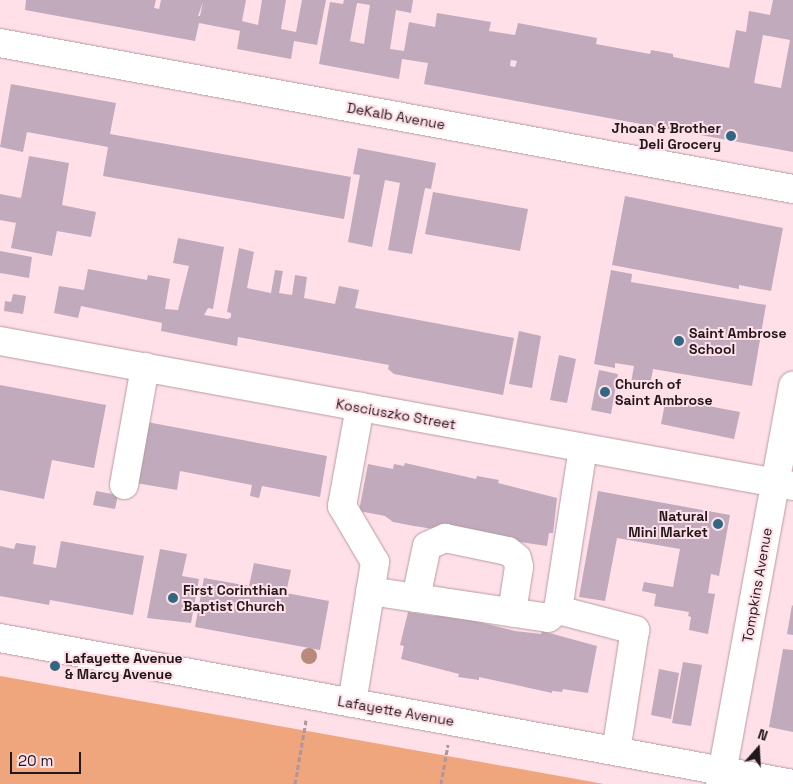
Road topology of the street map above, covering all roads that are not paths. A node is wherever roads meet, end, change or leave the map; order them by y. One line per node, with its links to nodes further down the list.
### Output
1 (0, 43): 2 (street, DeKalb Avenue)
2 (793, 189)
3 (0, 341): 4 (street, Kosciuszko Street)
4 (145, 368): 6 (street, Kosciuszko Street); 8 (street)
5 (793, 386): 9 (street, Tompkins Avenue)
6 (360, 407): 7 (street, Kosciuszko Street); 10 (street)
7 (583, 448): 9 (street, Kosciuszko Street); 12 (street)
8 (124, 485)
9 (784, 485): 17 (street, Tompkins Avenue)
10 (370, 591): 11 (street); 15 (street)
11 (416, 598): 13 (street); 13 (street)
12 (558, 610): 13 (street); 16 (street)
13 (512, 612)
14 (0, 638): 15 (street, Lafayette Avenue)
15 (352, 703): 16 (street, Lafayette Avenue)
16 (616, 751): 17 (street, Lafayette Avenue)
17 (722, 777): 18 (street, Lafayette Avenue)
18 (793, 784)

